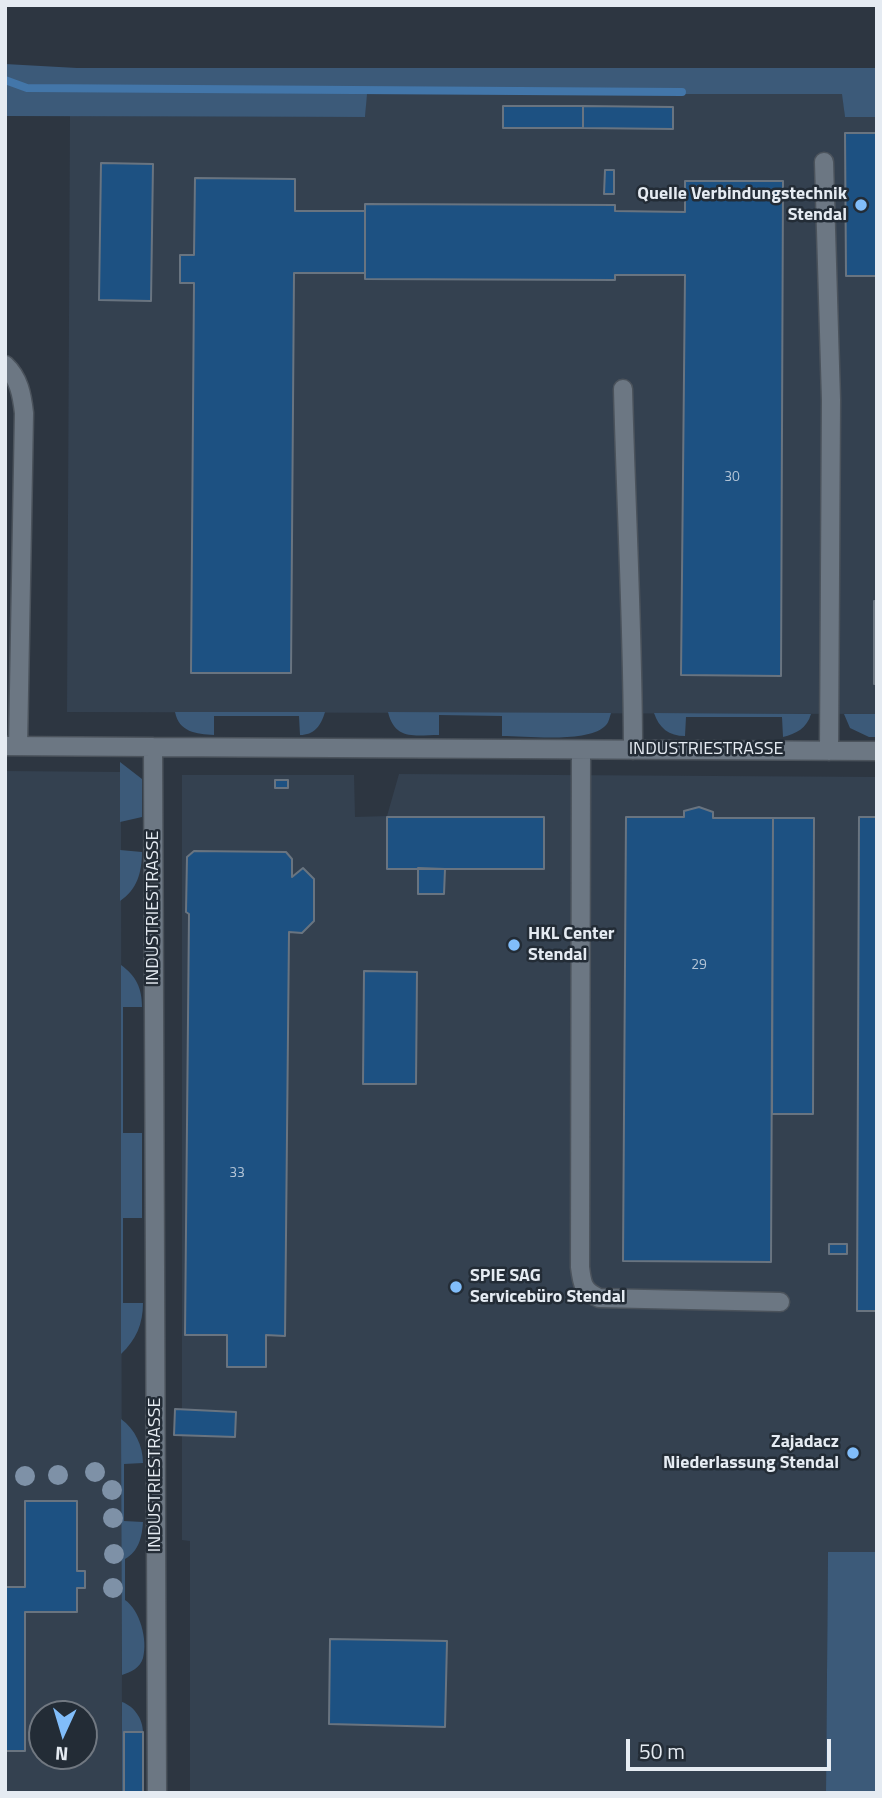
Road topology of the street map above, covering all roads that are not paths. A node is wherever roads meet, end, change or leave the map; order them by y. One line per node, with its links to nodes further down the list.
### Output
1 (824, 162): 8 (street)
2 (5, 365): 4 (street)
3 (623, 389): 7 (street)
4 (12, 746): 5 (street)
5 (153, 747): 6 (street, INDUSTRIESTRASSE); 11 (street, INDUSTRIESTRASSE)
6 (581, 750): 7 (street, INDUSTRIESTRASSE); 10 (street)
7 (633, 750): 8 (street, INDUSTRIESTRASSE)
8 (829, 751): 9 (street, INDUSTRIESTRASSE)
9 (877, 751)
10 (780, 1302)
11 (157, 1793)

